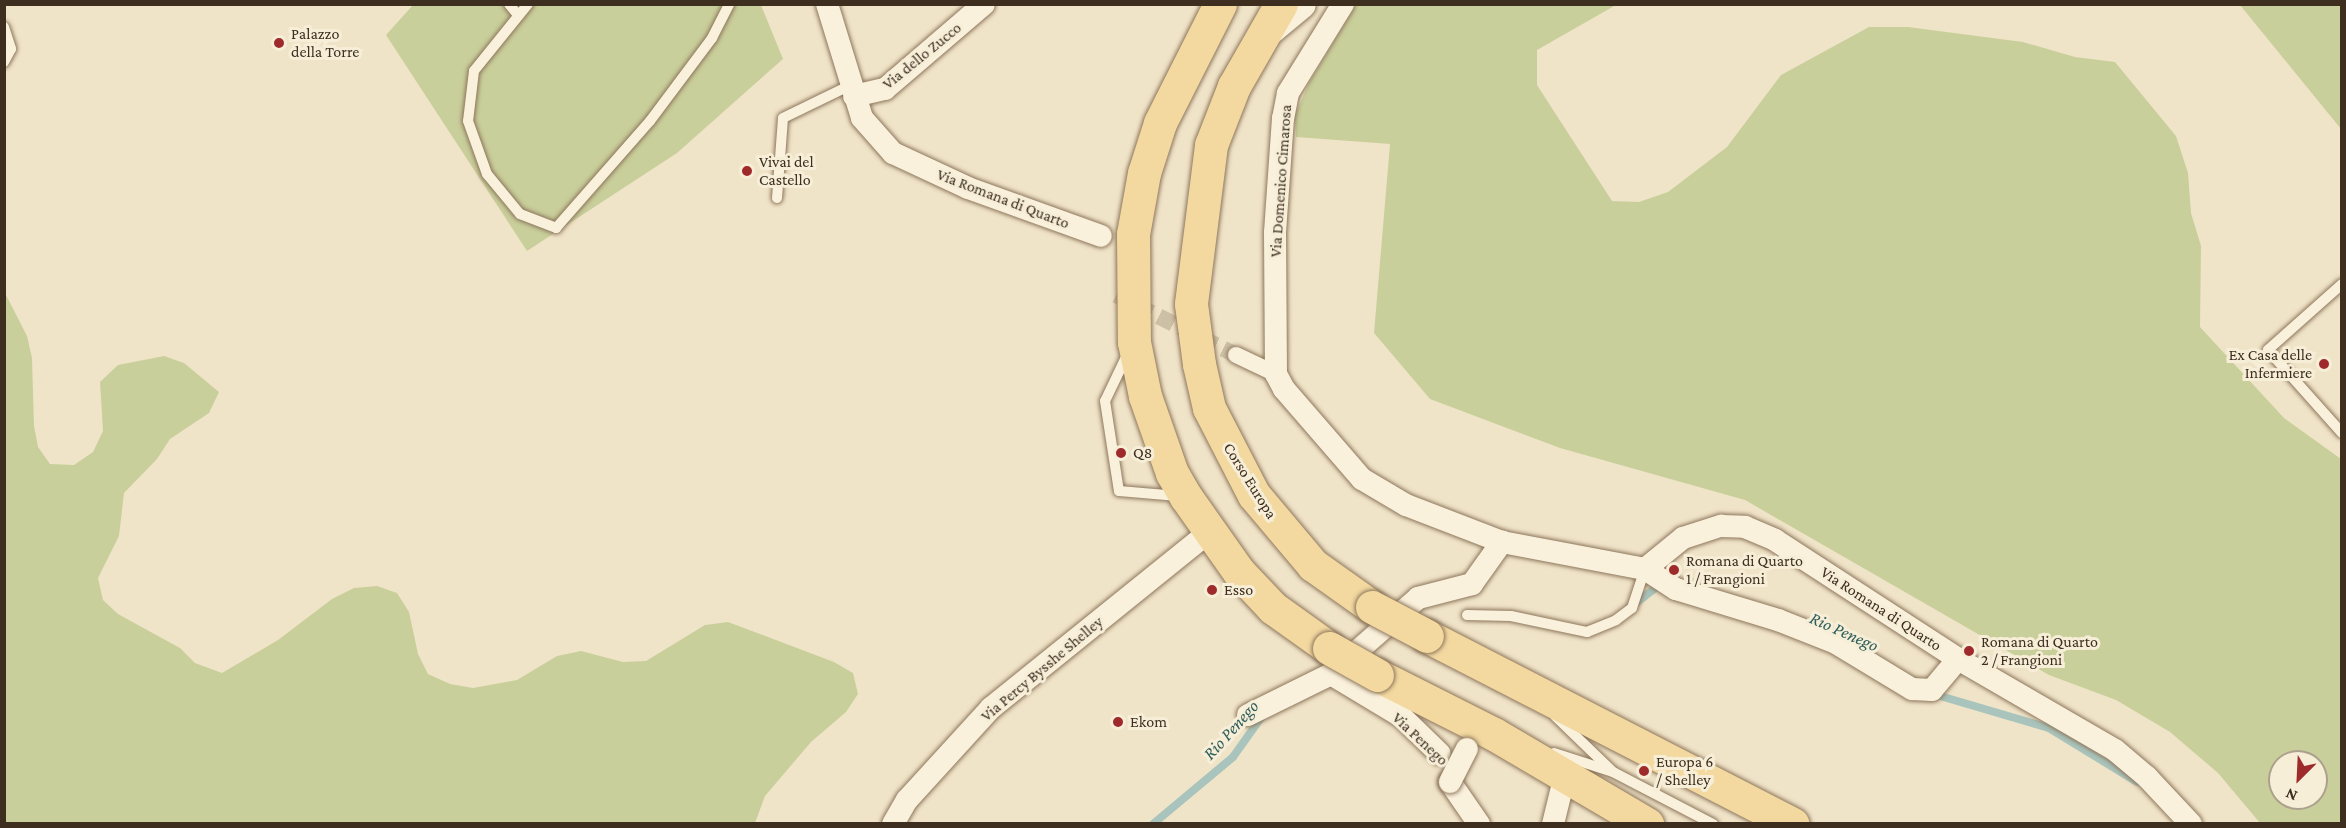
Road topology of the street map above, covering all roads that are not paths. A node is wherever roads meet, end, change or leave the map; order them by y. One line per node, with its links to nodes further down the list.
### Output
1 (509, 4): 10 (lane)
2 (528, 4): 10 (lane)
3 (729, 4): 10 (lane)
4 (827, 4): 14 (street, Via Romana di Quarto)
5 (984, 4): 14 (street, Via dello Zucco)
6 (1220, 4): 16 (main road)
7 (1281, 4): 12 (main road, Corso Europa)
8 (1302, 4): 12 (street)
9 (1343, 4): 20 (street, Via Domenico Cimarosa)
10 (518, 15)
11 (4, 27): 13 (lane)
12 (1264, 36): 29 (main road, Corso Europa, bridge)
13 (4, 62)
14 (853, 90): 15 (lane); 16 (street, Via Romana di Quarto)
15 (777, 198)
16 (1116, 239): 18 (main road)
17 (2342, 284): 21 (lane)
18 (1134, 342): 22 (main road); 22 (lane)
19 (1236, 355): 20 (street)
20 (1276, 374): 24 (street, Via Romana di Quarto)
21 (2342, 433)
22 (1186, 497): 23 (main road)
23 (1209, 532): 28 (main road); 35 (street, Via Percy Bysshe Shelley)
24 (1502, 542): 25 (street, Via Romana di Quarto); 28 (street)
25 (1645, 569): 26 (lane); 27 (street, Via Romana di Quarto); 27 (street, Via Romana di Quarto)
26 (1467, 615)
27 (1958, 659): 42 (street, Via Romana di Quarto)
28 (1330, 661): 30 (street); 31 (main road, bridge); 32 (street, Via Penego)
29 (1524, 685): 33 (lane); 41 (main road, Corso Europa)
30 (1248, 715)
31 (1479, 736): 33 (lane); 34 (main road); 36 (street, bridge)
32 (1440, 753): 37 (street, Via Penego)
33 (1613, 772): 40 (lane)
34 (1565, 775): 38 (street); 39 (main road)
35 (892, 824)
36 (1479, 824)
37 (1490, 824)
38 (1553, 824)
39 (1647, 824)
40 (1713, 824)
41 (1793, 824)
42 (2191, 824)

